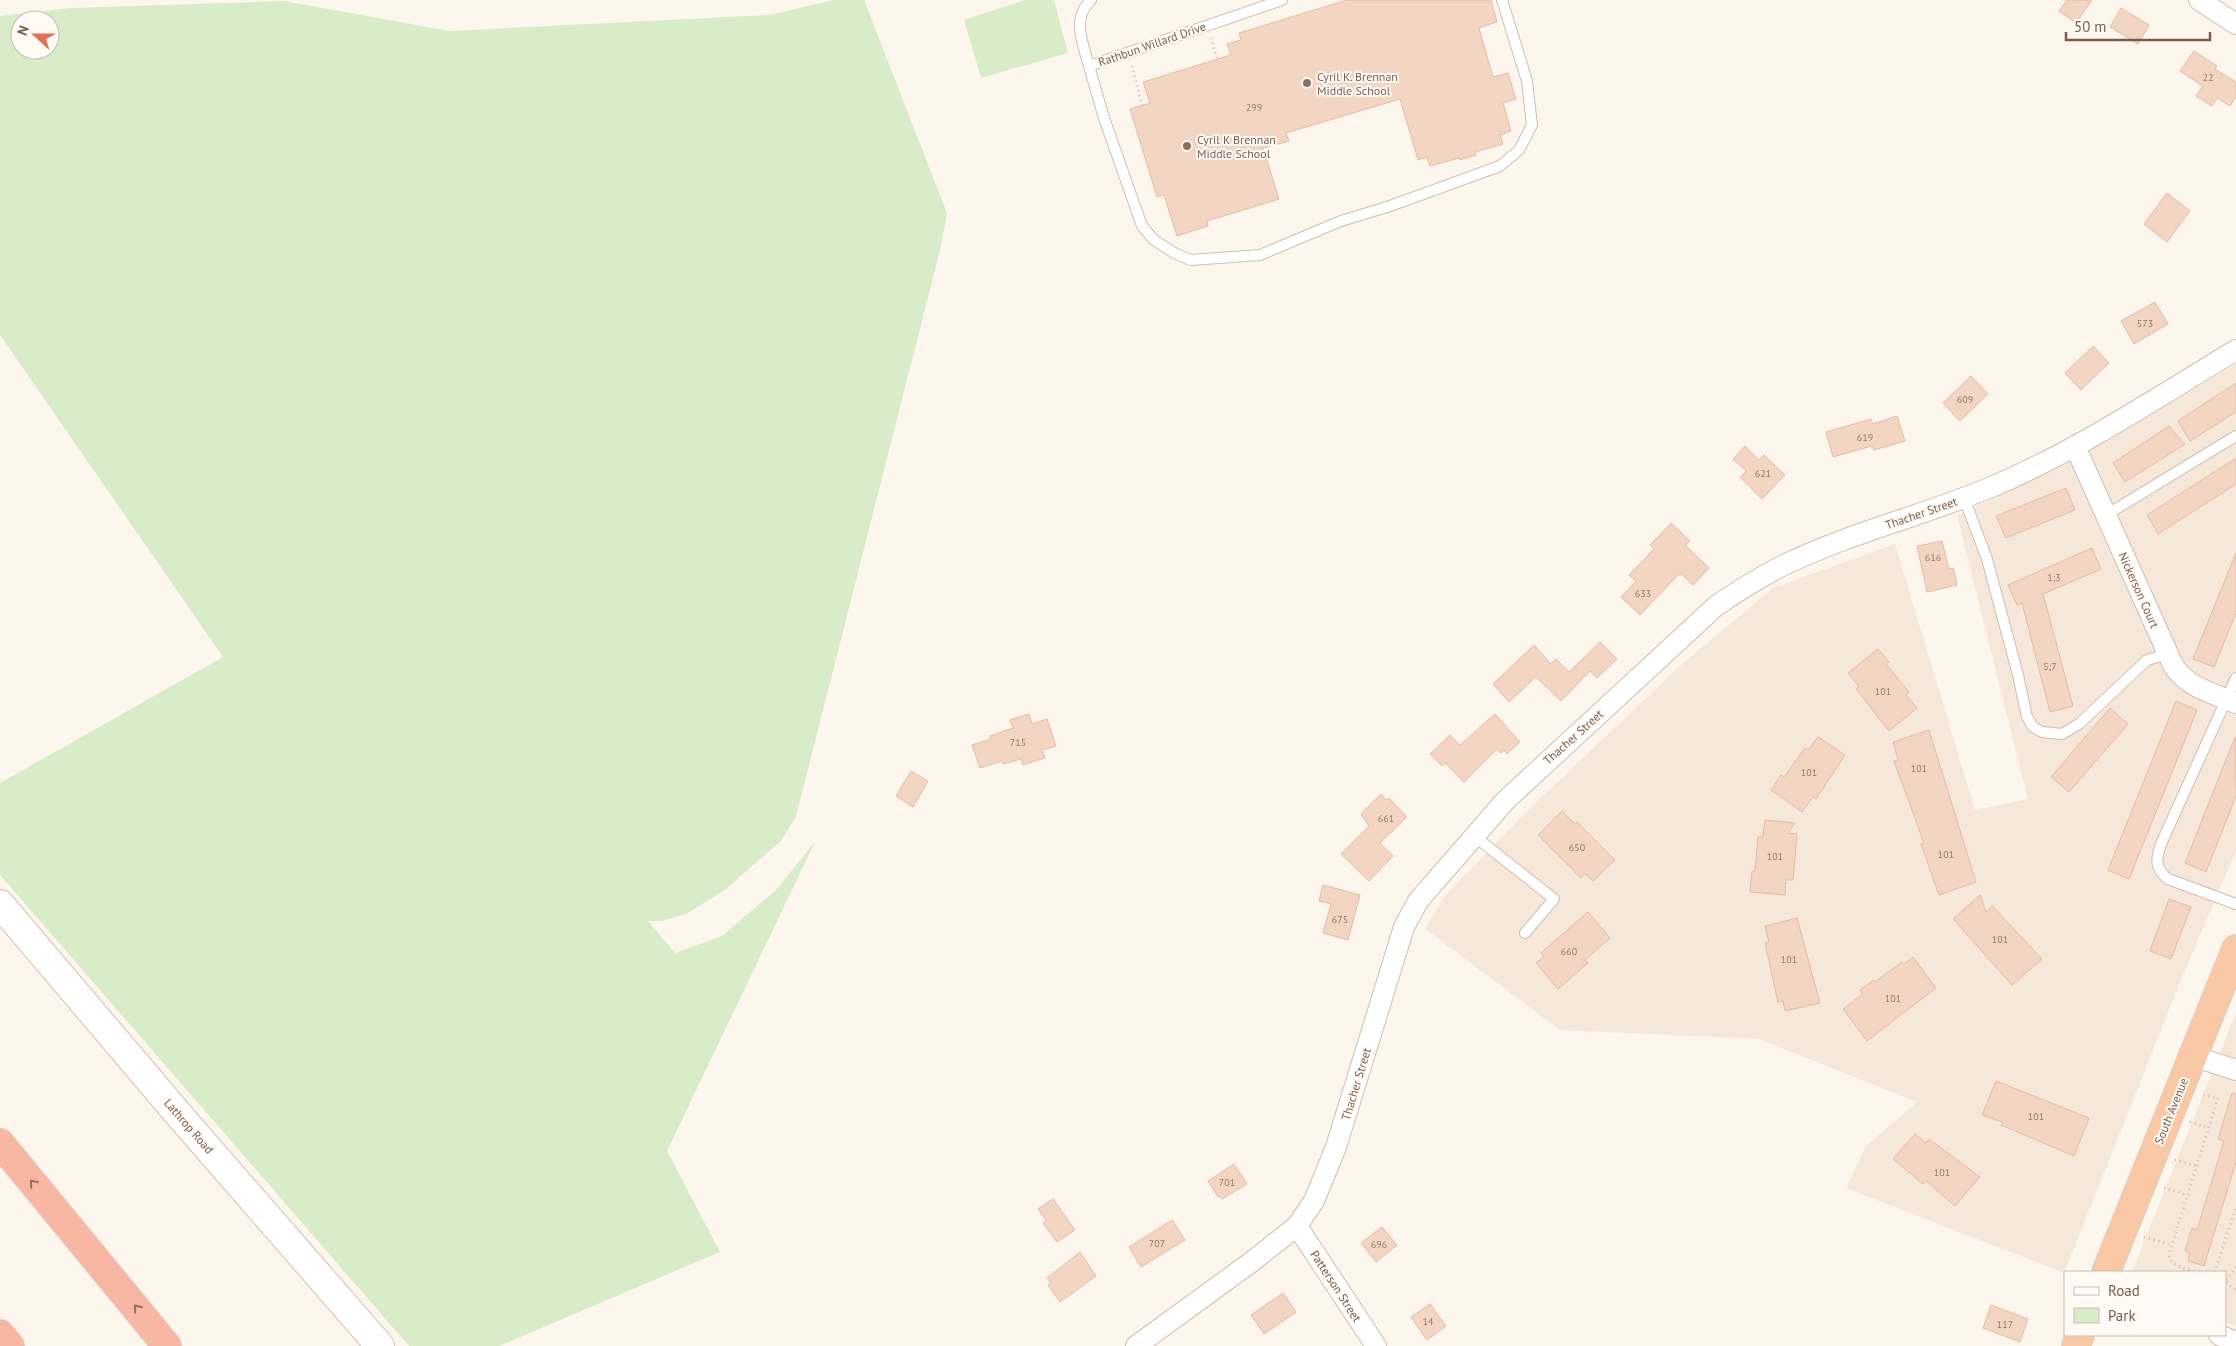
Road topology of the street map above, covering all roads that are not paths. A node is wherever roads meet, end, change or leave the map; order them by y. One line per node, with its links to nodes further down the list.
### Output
1 (1091, 0): 6 (lane, Rathbun Willard Drive)
2 (1282, 0): 6 (lane, Rathbun Willard Drive)
3 (1502, 0): 6 (lane)
4 (2199, 0): 5 (street)
5 (2236, 24)
6 (1089, 66)
7 (2236, 350): 9 (street, Thacher Street)
8 (2236, 436): 11 (lane)
9 (2075, 446): 10 (street, Thacher Street); 11 (street, Nickerson Court)
10 (1964, 498): 12 (lane); 15 (street, Thacher Street)
11 (2106, 515): 12 (street, Nickerson Court)
12 (2168, 654): 14 (street, Nickerson Court)
13 (2236, 678): 14 (lane)
14 (2231, 701): 17 (lane)
15 (1473, 835): 18 (lane); 23 (street, Thacher Street)
16 (0, 904): 30 (main road, Lathrop Road)
17 (2236, 904)
18 (1525, 933)
19 (2236, 949): 20 (highway, South Avenue)
20 (2193, 1056): 21 (street); 24 (highway, South Avenue)
21 (2236, 1070)
22 (0, 1143): 29 (highway, one-way to 22)
23 (1297, 1226): 31 (street, Thacher Street); 32 (street, Patterson Street)
24 (2106, 1271)
25 (0, 1334): 28 (highway)
26 (2221, 1336): 27 (street)
27 (2236, 1342)
28 (10, 1346)
29 (167, 1346)
30 (380, 1346)
31 (1136, 1346)
32 (1376, 1346)

